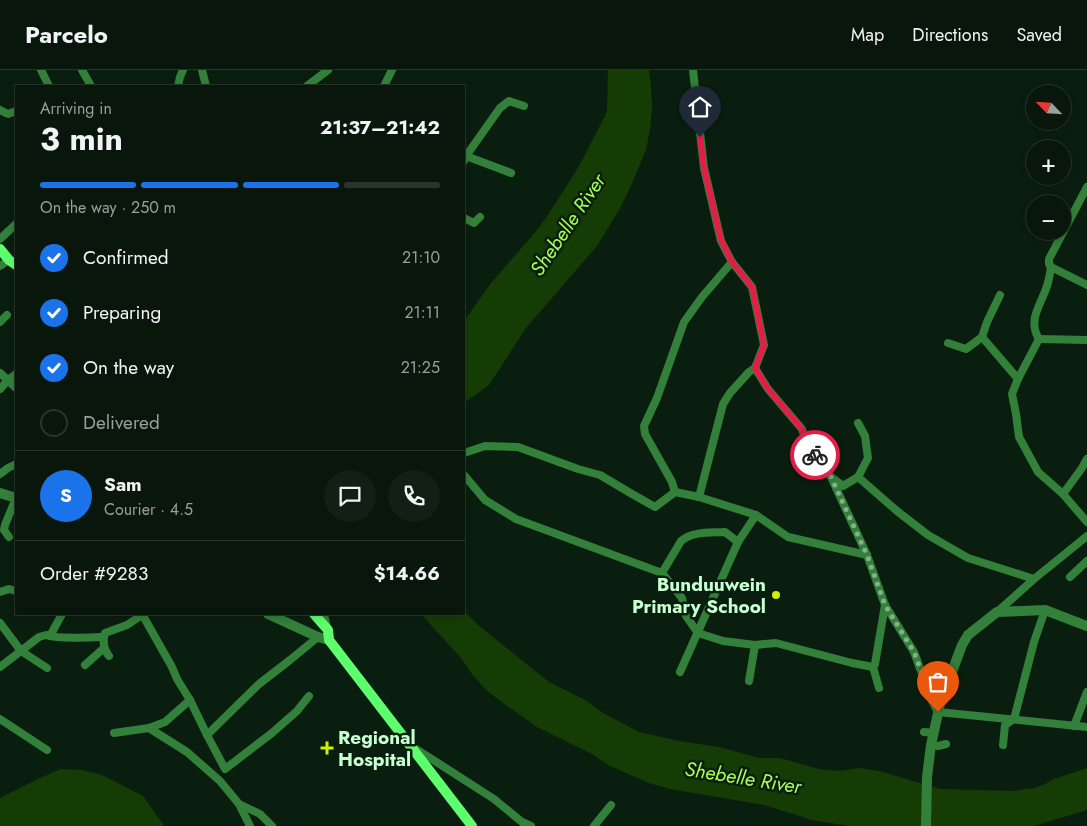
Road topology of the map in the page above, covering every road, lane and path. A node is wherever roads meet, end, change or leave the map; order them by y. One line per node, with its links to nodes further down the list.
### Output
1 (41, 70): 8 (street)
2 (82, 70): 9 (street)
3 (183, 70): 10 (street)
4 (202, 70): 11 (street)
5 (328, 70): 12 (street)
6 (392, 70): 13 (street)
7 (693, 70): 26 (street)
8 (48, 85)
9 (90, 85)
10 (178, 85)
11 (206, 85)
12 (308, 85)
13 (384, 85)
14 (524, 106): 17 (street)
15 (0, 110): 16 (street)
16 (15, 111)
17 (465, 159): 18 (street)
18 (511, 173)
19 (1087, 187): 28 (street)
20 (480, 217): 21 (street)
21 (465, 218)
22 (15, 225): 23 (street)
23 (0, 239)
24 (0, 249): 25 (main road)
25 (13, 262): 27 (street)
26 (732, 262): 37 (street); 52 (street)
27 (0, 266)
28 (1052, 267): 29 (street); 34 (street)
29 (1087, 284)
30 (1000, 295): 33 (street)
31 (8, 315): 32 (street)
32 (0, 322)
33 (982, 337): 36 (street); 40 (street)
34 (1039, 339): 35 (street); 40 (street)
35 (1087, 340)
36 (948, 343)
37 (755, 368): 50 (street); 56 (street)
38 (0, 373): 41 (street)
39 (15, 375): 41 (street)
40 (1018, 379): 54 (street)
41 (8, 380): 42 (street); 43 (street)
42 (15, 387)
43 (0, 389)
44 (858, 423): 51 (street)
45 (465, 453): 52 (street)
46 (1087, 459): 54 (street)
47 (15, 464): 48 (street)
48 (0, 474)
49 (465, 476): 65 (street)
50 (831, 477): 51 (street); 63 (street)
51 (858, 477): 67 (street)
52 (675, 492): 56 (street)
53 (0, 493): 55 (street)
54 (1063, 494): 59 (street)
55 (15, 498)
56 (699, 498): 58 (street)
57 (15, 500): 61 (street)
58 (756, 515): 62 (street); 63 (street)
59 (1087, 522)
60 (1087, 536): 67 (street)
61 (9, 537)
62 (738, 542): 65 (street); 81 (street)
63 (867, 555): 70 (street)
64 (1087, 561): 66 (street)
65 (662, 572): 81 (street)
66 (1070, 577)
67 (1034, 579): 72 (street)
68 (15, 591): 69 (street)
69 (0, 592)
70 (885, 605): 91 (street); 100 (street)
71 (1045, 610): 72 (street); 80 (street); 102 (street)
72 (997, 612): 100 (street)
73 (61, 615): 83 (street)
74 (141, 615): 84 (street)
75 (143, 615): 99 (street)
76 (270, 615): 85 (street)
77 (315, 615): 82 (main road)
78 (324, 615): 82 (street)
79 (0, 623): 88 (street)
80 (1087, 626)
81 (698, 633): 86 (street); 94 (street)
82 (329, 635): 85 (street); 108 (main road)
83 (50, 636): 84 (street); 88 (street)
84 (104, 637): 87 (street)
85 (318, 637): 107 (street)
86 (755, 646): 91 (street); 95 (street)
87 (104, 648): 89 (street); 90 (street)
88 (21, 651): 92 (street); 93 (street)
89 (109, 656)
90 (85, 665)
91 (873, 667): 96 (street)
92 (0, 668)
93 (47, 668)
94 (680, 672)
95 (749, 681)
96 (879, 688)
97 (1087, 692): 103 (street)
98 (309, 696): 107 (street)
99 (190, 700): 105 (street); 107 (street)
100 (938, 712): 102 (street); 110 (street)
101 (0, 719): 112 (street)
102 (1014, 720): 103 (street); 111 (street)
103 (1074, 726): 104 (street)
104 (1087, 727)
105 (149, 728): 106 (street); 115 (street)
106 (114, 733)
107 (207, 735)
108 (407, 743): 114 (street); 119 (main road)
109 (946, 744): 110 (street)
110 (931, 745): 122 (street)
111 (1004, 745)
112 (47, 750)
113 (500, 791): 114 (street)
114 (494, 799): 120 (street)
115 (239, 804): 117 (street); 118 (street)
116 (611, 805): 121 (street)
117 (250, 826)
118 (272, 826)
119 (472, 826)
120 (531, 826)
121 (594, 826)
122 (926, 826)

